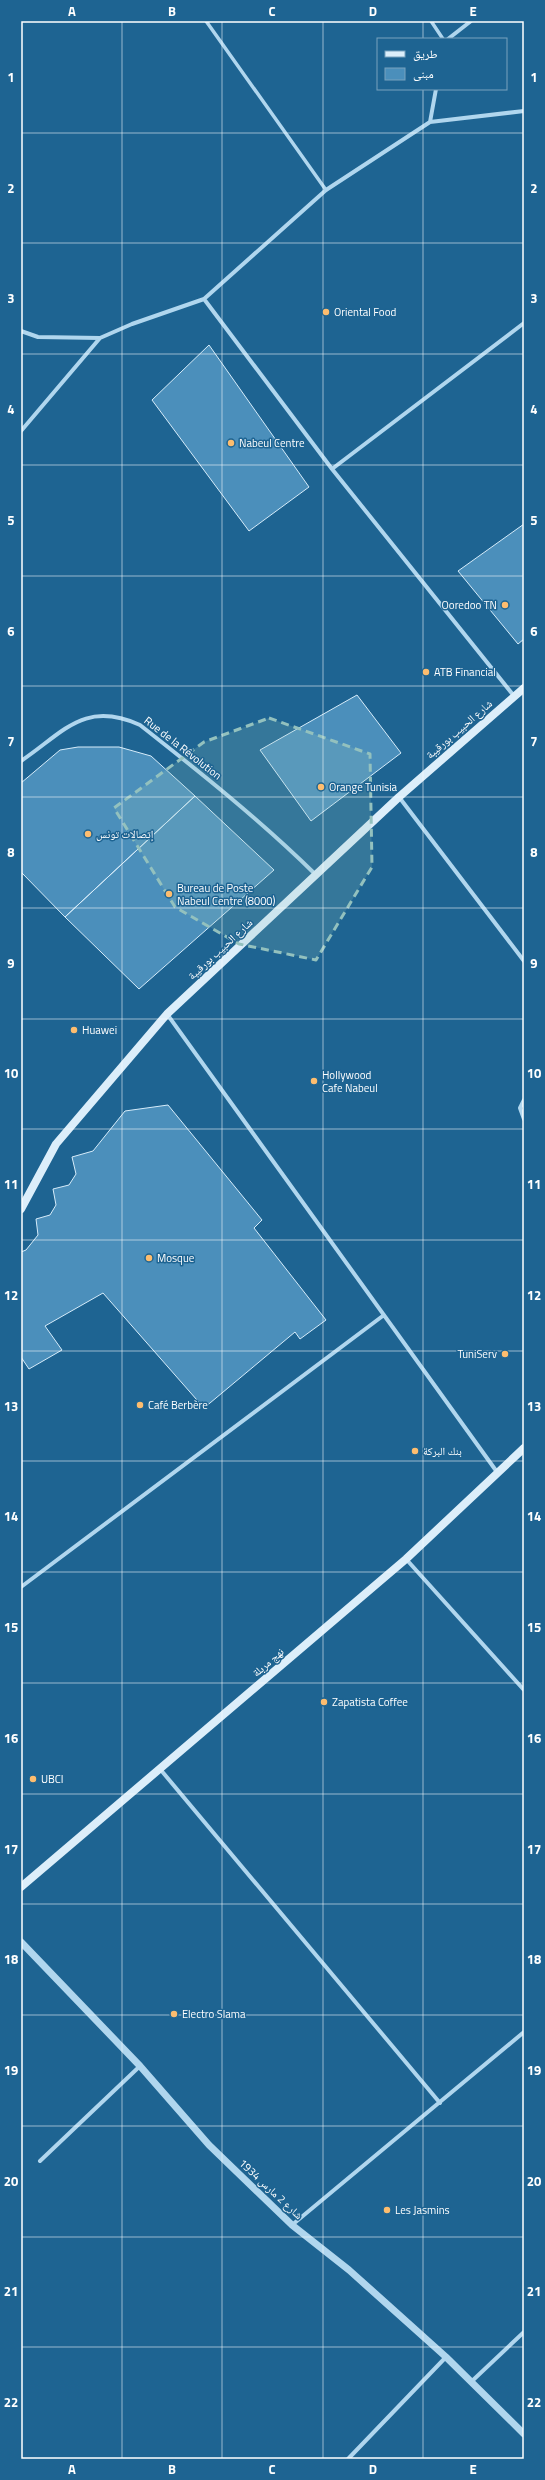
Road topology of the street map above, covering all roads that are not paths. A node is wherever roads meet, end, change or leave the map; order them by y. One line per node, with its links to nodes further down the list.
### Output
1 (206, 21): 9 (street)
2 (431, 21): 4 (street)
3 (471, 21): 5 (street)
4 (442, 38)
5 (449, 38)
6 (436, 90): 8 (street)
7 (524, 111): 8 (street)
8 (430, 122): 9 (street)
9 (326, 190): 10 (street)
10 (204, 299): 13 (street); 15 (street)
11 (524, 323): 15 (street)
12 (21, 331): 13 (street)
13 (100, 338): 14 (street)
14 (21, 431)
15 (332, 469): 17 (street)
16 (524, 688): 17 (main road, شارع الحبيب بورقيبة)
17 (514, 696): 19 (main road, شارع الحبيب بورقيبة)
18 (21, 761): 20 (street, Rue de la Révolution)
19 (399, 797): 20 (main road, شارع الحبيب بورقيبة); 21 (street)
20 (315, 874): 22 (main road, شارع الحبيب بورقيبة)
21 (524, 961)
22 (168, 1014): 25 (main road, شارع الحبيب بورقيبة); 26 (street)
23 (524, 1100): 24 (street)
24 (524, 1119)
25 (21, 1209)
26 (384, 1315): 28 (street); 30 (street)
27 (524, 1448): 28 (main road, نهج مربلة)
28 (497, 1472): 29 (main road, نهج مربلة)
29 (406, 1559): 31 (street); 32 (main road, نهج مربلة)
30 (21, 1587)
31 (524, 1690)
32 (160, 1769): 33 (main road, نهج مربلة); 37 (street)
33 (21, 1887)
34 (21, 1942): 36 (street, شارع 2 مارس 1934)
35 (524, 2032): 37 (street)
36 (140, 2066): 38 (street); 39 (street, شارع 2 مارس 1934)
37 (440, 2104): 39 (street)
38 (40, 2161)
39 (292, 2225): 41 (street, شارع 2 مارس 1934)
40 (524, 2332): 42 (street)
41 (446, 2357): 42 (street, شارع 2 مارس 1934); 44 (street)
42 (471, 2382): 43 (street, شارع 2 مارس 1934)
43 (524, 2434)
44 (348, 2459)

